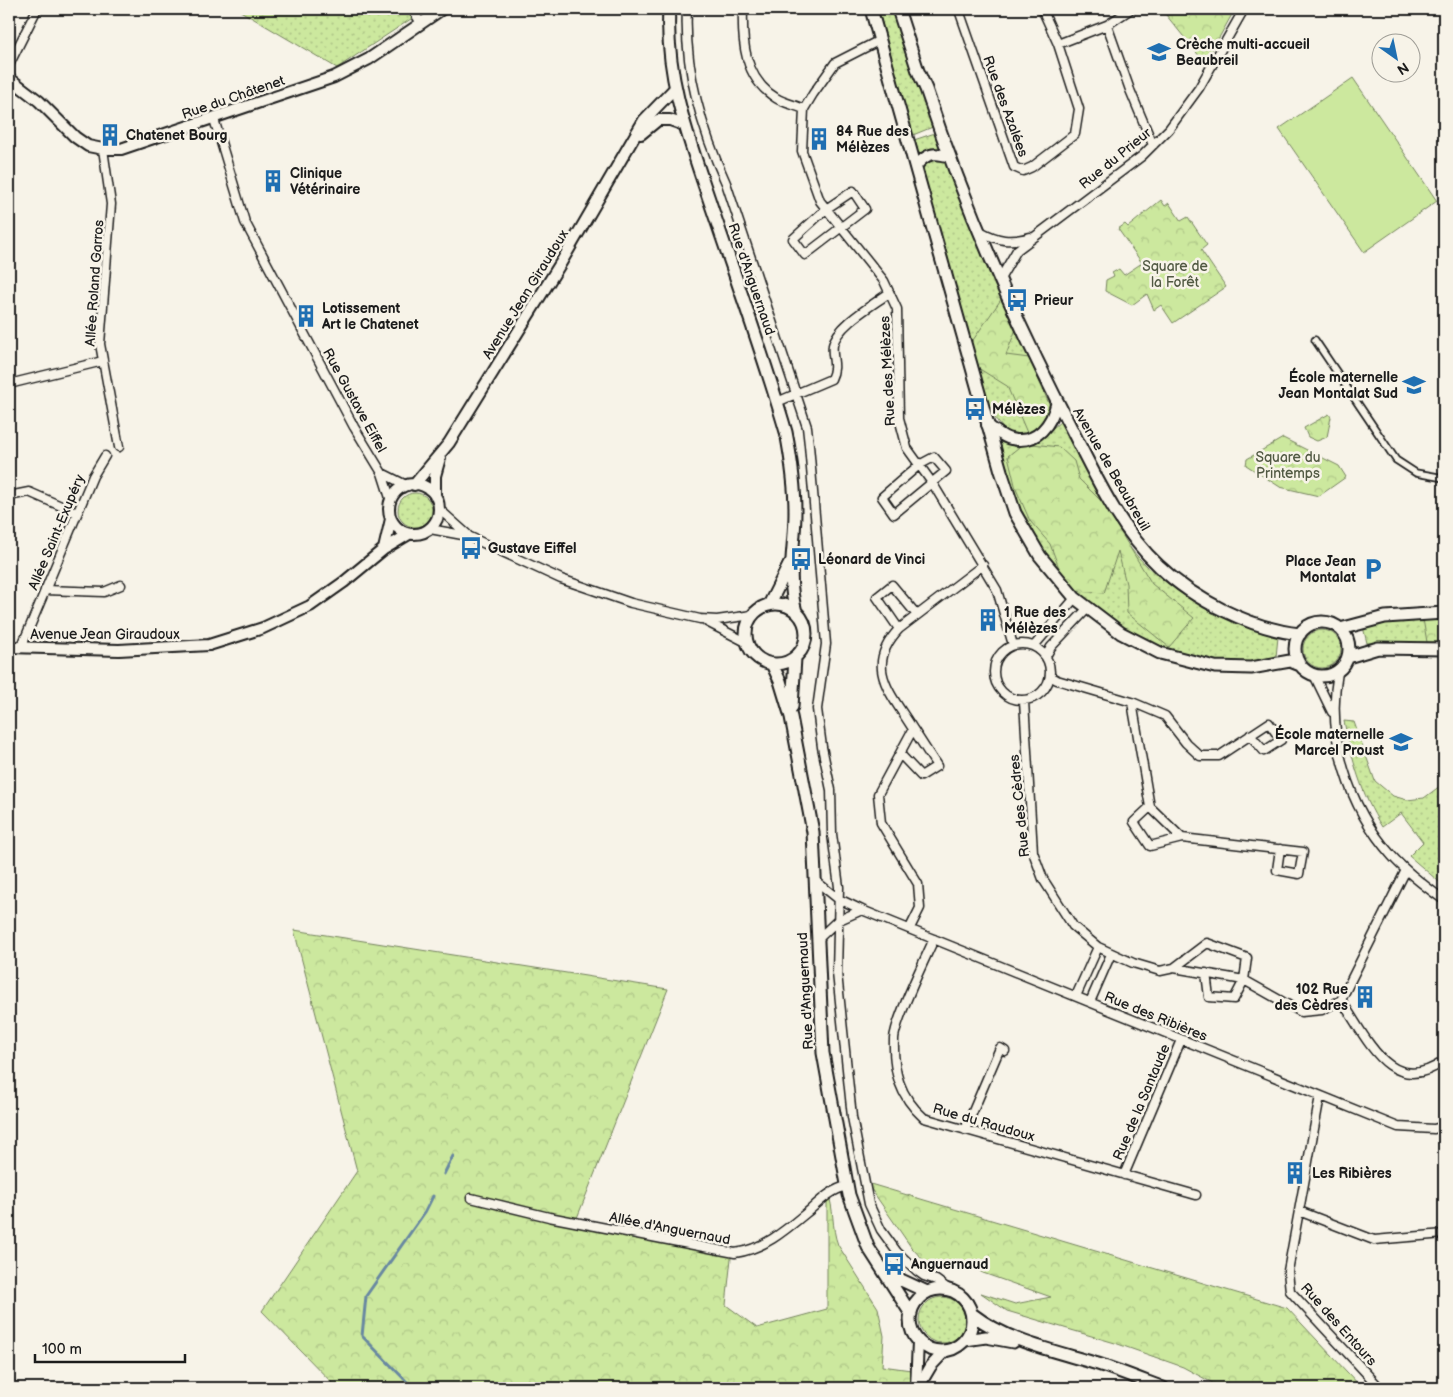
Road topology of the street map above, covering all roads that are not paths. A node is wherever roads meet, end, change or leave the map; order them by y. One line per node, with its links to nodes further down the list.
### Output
1 (37, 9): 17 (street)
2 (412, 9): 13 (street)
3 (442, 9): 13 (street, Rue du Châtenet)
4 (669, 9): 19 (main road, Rue d'Anguernaud)
5 (687, 9): 37 (street)
6 (743, 9): 20 (street)
7 (871, 9): 15 (main road)
8 (898, 9): 26 (main road, Avenue de Beaubreuil)
9 (961, 9): 16 (street, Rue des Azalées)
10 (1042, 9): 16 (street, Rue des Azalées)
11 (1131, 9): 14 (street)
12 (1244, 9): 23 (street, Rue du Prieur)
13 (421, 23): 21 (street, Rue du Châtenet)
14 (1108, 25): 16 (street); 23 (street)
15 (880, 40): 20 (street, Rue des Mélèzes); 27 (main road)
16 (1058, 44)
17 (9, 65)
18 (9, 78): 25 (street, Rue du Châtenet)
19 (675, 88): 22 (main road, Rue d'Anguernaud); 24 (street, Avenue Jean Giraudoux)
20 (804, 109): 28 (street, Rue des Mélèzes)
21 (214, 119): 25 (street, Rue du Châtenet); 45 (street, Rue Gustave Eiffel)
22 (684, 125): 24 (street, Avenue Jean Giraudoux); 39 (main road, Rue d'Anguernaud)
23 (1154, 145): 31 (street, Rue du Prieur)
24 (630, 146): 42 (street, Avenue Jean Giraudoux)
25 (103, 149): 35 (street, Allée Roland Garros)
26 (950, 158): 27 (street); 30 (main road, Avenue de Beaubreuil)
27 (916, 166): 40 (main road)
28 (826, 209): 29 (street, Rue des Mélèzes); 29 (street); 29 (street)
29 (842, 228): 33 (street, Rue des Mélèzes)
30 (978, 230): 31 (street, Rue du Prieur); 32 (main road, Avenue de Beaubreuil)
31 (1034, 236): 32 (street, Rue du Prieur)
32 (1000, 279): 38 (main road, Avenue de Beaubreuil)
33 (889, 293): 37 (street); 44 (street, Rue des Mélèzes)
34 (1315, 340): 46 (street)
35 (103, 361): 36 (street); 41 (street, Allée Roland Garros)
36 (9, 384)
37 (795, 396): 39 (street); 100 (street)
38 (1056, 401): 40 (street, Avenue de Beaubreuil); 73 (main road, Avenue de Beaubreuil)
39 (777, 402): 59 (main road, Rue d'Anguernaud)
40 (987, 425): 63 (main road)
41 (119, 447)
42 (441, 455): 48 (street, Avenue Jean Giraudoux); 50 (street, Avenue Jean Giraudoux)
43 (105, 456): 53 (street, Allée Saint-Exupéry)
44 (919, 465): 47 (street, Rue des Mélèzes); 47 (street); 47 (street)
45 (382, 473): 48 (street, Rue Gustave Eiffel); 51 (street, Rue Gustave Eiffel)
46 (1444, 478)
47 (933, 484): 60 (street, Rue des Mélèzes)
48 (411, 485): 50 (street); 51 (street)
49 (9, 496): 53 (street)
50 (435, 496): 52 (street)
51 (391, 501): 54 (street)
52 (439, 509): 55 (street); 57 (street)
53 (77, 513): 62 (street, Allée Saint-Exupéry)
54 (391, 519): 56 (street); 58 (street)
55 (430, 529): 56 (street); 57 (street)
56 (409, 534): 58 (street, Avenue Jean Giraudoux)
57 (468, 536): 70 (street)
58 (384, 549): 78 (street, Avenue Jean Giraudoux)
59 (790, 561): 64 (main road, Rue d'Anguernaud); 66 (main road, Rue d'Anguernaud)
60 (983, 565): 69 (street); 75 (street, Rue des Mélèzes)
61 (121, 584): 62 (street)
62 (44, 590): 78 (street, Allée Saint-Exupéry)
63 (1075, 598): 65 (main road); 76 (street)
64 (769, 605): 66 (main road); 68 (main road)
65 (1087, 609): 80 (street); 84 (main road)
66 (796, 612): 82 (main road, Rue d'Anguernaud)
67 (1444, 612): 72 (main road)
68 (752, 615): 70 (street); 74 (main road)
69 (917, 615): 71 (street); 71 (street)
70 (700, 619): 74 (street)
71 (899, 629): 92 (street)
72 (1340, 629): 73 (main road); 81 (main road)
73 (1300, 634): 84 (main road)
74 (746, 642): 83 (main road)
75 (1012, 645): 76 (street); 88 (street)
76 (1034, 646): 80 (street)
77 (9, 648): 78 (street, Avenue Jean Giraudoux)
78 (21, 648)
79 (1444, 649): 81 (main road)
80 (1046, 656): 87 (street)
81 (1348, 657): 85 (main road)
82 (795, 658): 83 (main road); 91 (main road, Rue d'Anguernaud)
83 (772, 664): 91 (main road, Rue d'Anguernaud)
84 (1300, 664): 86 (main road)
85 (1338, 672): 86 (main road); 90 (street)
86 (1314, 675): 90 (street)
87 (1050, 676): 88 (street); 89 (street)
88 (1024, 701): 107 (street, Rue des Cèdres)
89 (1132, 702): 93 (street); 95 (street)
90 (1333, 714): 98 (street)
91 (791, 717): 99 (main road, Rue d'Anguernaud)
92 (913, 729): 94 (street); 94 (street)
93 (1250, 735)
94 (900, 754): 104 (street)
95 (1150, 807): 96 (street); 96 (street)
96 (1182, 838): 97 (street)
97 (1280, 849)
98 (1406, 870): 101 (street); 113 (street)
99 (817, 882): 100 (street, Rue des Ribières); 106 (main road, Rue d'Anguernaud)
100 (837, 898): 102 (street, Rue des Ribières); 103 (street)
101 (1444, 900)
102 (862, 910): 103 (street); 104 (street, Rue des Ribières)
103 (837, 921): 106 (street); 128 (street)
104 (910, 928): 105 (street, Rue des Ribières)
105 (934, 939): 112 (street, Rue des Ribières); 120 (street, Rue du Raudoux)
106 (817, 940): 122 (main road, Rue d'Anguernaud)
107 (1098, 947): 108 (street, Rue des Cèdres); 112 (street)
108 (1111, 954): 109 (street, Rue des Cèdres); 114 (street)
109 (1174, 968): 110 (street, Rue des Cèdres); 111 (street)
110 (1206, 974): 111 (street, Rue des Cèdres); 111 (street)
111 (1244, 980): 113 (street, Rue des Cèdres)
112 (1076, 996): 114 (street, Rue des Ribières)
113 (1341, 1000): 117 (street)
114 (1090, 1002): 115 (street, Rue des Ribières)
115 (1181, 1040): 118 (street, Rue des Ribières); 121 (street, Rue de la Santaude)
116 (1005, 1051): 120 (street)
117 (1444, 1061)
118 (1320, 1096): 119 (street, Rue des Ribières); 125 (street, Rue des Entours)
119 (1444, 1126)
120 (966, 1130): 121 (street, Rue du Raudoux)
121 (1124, 1175): 123 (street, Rue du Raudoux)
122 (847, 1186): 124 (street, Allée d'Anguernaud); 127 (main road, Rue d'Anguernaud)
123 (1196, 1195)
124 (471, 1198)
125 (1299, 1211): 126 (street); 138 (street, Rue des Entours)
126 (1444, 1234)
127 (876, 1258): 129 (main road, Rue d'Anguernaud); 130 (main road, Rue d'Anguernaud)
128 (948, 1289): 129 (main road); 131 (main road)
129 (927, 1292): 130 (main road)
130 (911, 1314): 133 (main road)
131 (972, 1314): 132 (main road); 134 (main road)
132 (965, 1340): 134 (main road); 135 (main road)
133 (918, 1341): 135 (main road); 136 (street)
134 (1030, 1344): 137 (main road)
135 (945, 1351): 136 (street)
136 (917, 1388)
137 (1163, 1388)
138 (1380, 1388)

